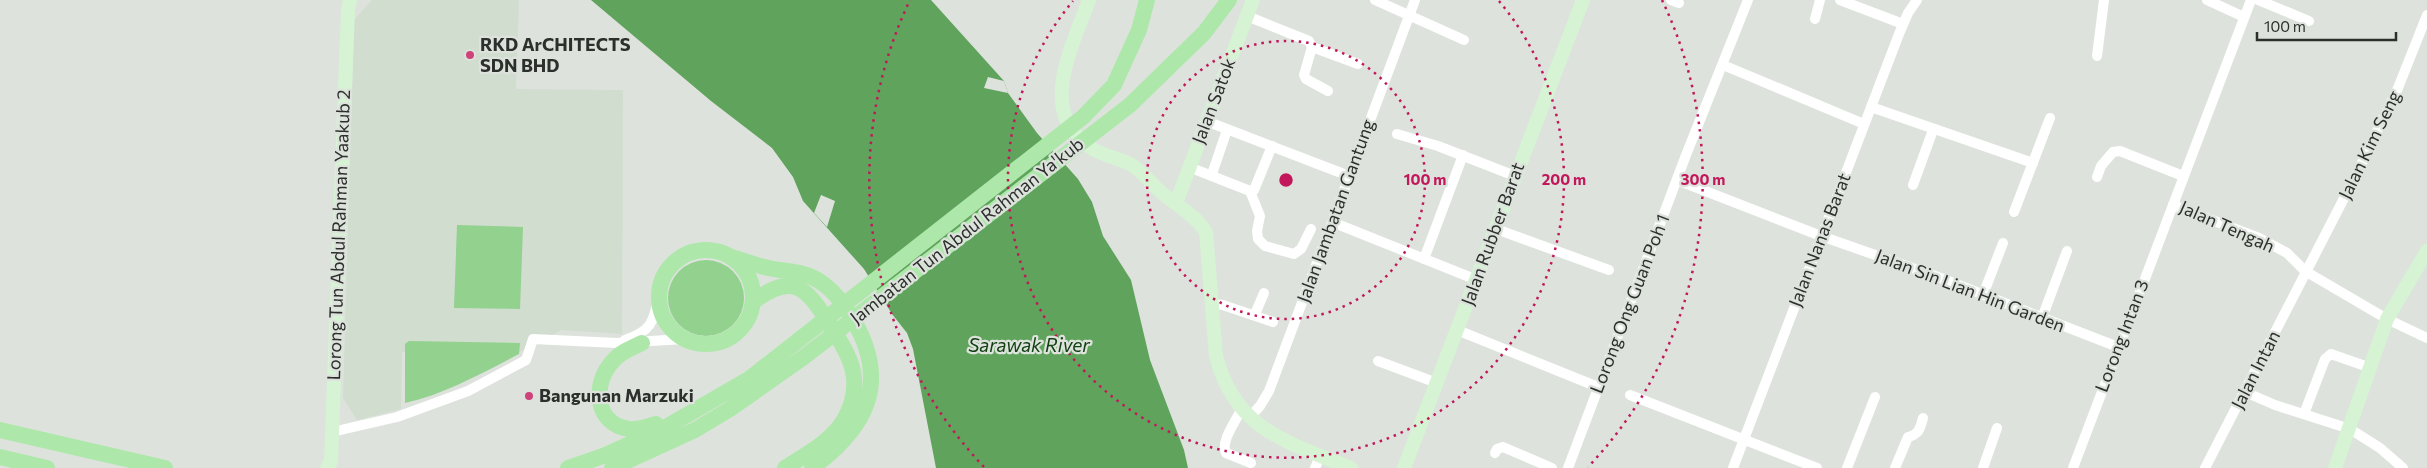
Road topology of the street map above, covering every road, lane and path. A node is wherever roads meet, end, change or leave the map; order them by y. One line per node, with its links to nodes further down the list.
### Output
1 (1089, 0): 51 (main road)
2 (1229, 0): 81 (main road, Jambatan Tun Abdul Rahman Ya'kub)
3 (1253, 0): 21 (main road, Jalan Satok)
4 (1375, 0): 19 (street)
5 (1415, 0): 19 (street, Jalan Jambatan Gantung)
6 (1583, 0): 45 (main road, Jalan Rubber Barat)
7 (1748, 0): 30 (street, Lorong Ong Guan Poh 1)
8 (1820, 0): 23 (street)
9 (1840, 0): 25 (street)
10 (1908, 0): 18 (street, Jalan Nanas Barat)
11 (1917, 0): 18 (street, Jalan Nanas Barat)
12 (2104, 0): 28 (street)
13 (2207, 0): 22 (street)
14 (2250, 0): 22 (street, Jalan Tengah)
15 (2258, 0): 24 (street)
16 (1147, 1): 81 (main road, Jambatan Tun Abdul Rahman Ya'kub)
17 (347, 3): 96 (main road, Lorong Tun Abdul Rahman Yaakub 2)
18 (1908, 13): 25 (street, Jalan Nanas Barat)
19 (1410, 14): 26 (street); 44 (street, Jalan Jambatan Gantung)
20 (2427, 15): 64 (street, Jalan Kim Seng)
21 (1248, 16): 27 (street); 34 (main road, Jalan Satok)
22 (2244, 17): 46 (street, Jalan Tengah)
23 (1815, 19)
24 (2308, 21)
25 (1903, 24): 32 (street, Jalan Nanas Barat)
26 (1464, 40)
27 (1312, 47): 29 (street); 31 (street)
28 (2097, 56)
29 (1358, 64)
30 (1723, 64): 35 (street); 48 (street, Lorong Ong Guan Poh 1)
31 (1328, 91)
32 (1871, 107): 35 (street, Jalan Nanas Barat); 37 (street)
33 (2050, 118): 41 (street)
34 (1206, 121): 36 (street); 42 (main road, Jalan Satok)
35 (1864, 124): 57 (street, Jalan Nanas Barat)
36 (1227, 130): 39 (street); 43 (street)
37 (1933, 130): 41 (street); 49 (street)
38 (1397, 134): 40 (street)
39 (1272, 146): 44 (street); 50 (street)
40 (1463, 155): 45 (street); 62 (street)
41 (2033, 163): 53 (street)
42 (1189, 167): 43 (street); 51 (main road, Jalan Satok)
43 (1212, 174): 50 (street)
44 (1349, 176): 54 (street, Jalan Jambatan Gantung)
45 (1515, 176): 56 (main road, Jalan Rubber Barat)
46 (2183, 176): 47 (street); 52 (street, Jalan Tengah)
47 (2097, 178)
48 (1676, 180): 57 (street, Jalan Sin Lian Hin Garden); 85 (street, Lorong Ong Guan Poh 1)
49 (1913, 186)
50 (1250, 192): 55 (street)
51 (1176, 203): 70 (main road)
52 (2173, 205): 64 (street, Jalan Tengah); 80 (street, Lorong Intan 3)
53 (2014, 212)
54 (1332, 222): 62 (street); 90 (street, Jalan Jambatan Gantung)
55 (1311, 229)
56 (1496, 229): 63 (street); 65 (main road, Jalan Rubber Barat)
57 (1821, 236): 67 (street, Jalan Sin Lian Hin Garden); 97 (street, Jalan Nanas Barat)
58 (2003, 243): 67 (street)
59 (2067, 251): 72 (street)
60 (2427, 251): 73 (main road)
61 (731, 257): 68 (main road); 69 (main road); 108 (main road)
62 (1424, 259): 65 (street)
63 (1609, 270)
64 (2305, 271): 73 (street, Jalan Tengah); 86 (street, Jalan Intan)
65 (1477, 280): 75 (main road, Jalan Rubber Barat)
66 (1264, 293): 71 (street)
67 (1982, 295): 72 (street, Jalan Sin Lian Hin Garden)
68 (659, 297): 77 (main road); 78 (street)
69 (753, 302): 77 (main road); 107 (main road)
70 (1212, 304): 71 (street); 90 (main road)
71 (1255, 314): 74 (street)
72 (2042, 318): 80 (street, Jalan Sin Lian Hin Garden)
73 (2387, 320): 76 (street, Jalan Tengah); 83 (main road)
74 (1272, 322)
75 (1457, 330): 84 (main road, Jalan Rubber Barat); 85 (street)
76 (2427, 338)
77 (684, 339): 79 (street)
78 (617, 343): 79 (street); 96 (street)
79 (642, 343): 89 (main road)
80 (2118, 347): 118 (street, Lorong Intan 3)
81 (799, 351): 89 (main road); 106 (main road)
82 (1378, 361): 84 (street)
83 (2372, 368): 91 (street); 94 (main road)
84 (1436, 383): 110 (main road, Jalan Rubber Barat)
85 (1598, 387): 112 (street, Lorong Ong Guan Poh 1)
86 (2245, 392): 91 (street); 119 (street, Jalan Intan)
87 (1630, 395): 97 (street)
88 (1875, 397): 115 (street)
89 (690, 413): 105 (main road)
90 (1245, 414): 100 (main road); 101 (street, Jalan Jambatan Gantung)
91 (2304, 414): 94 (street)
92 (1922, 418): 116 (street)
93 (1997, 428): 117 (street)
94 (2350, 429): 120 (main road); 121 (street)
95 (0, 430): 104 (main road)
96 (332, 432): 102 (main road, Lorong Tun Abdul Rahman Yaakub 2)
97 (1744, 439): 113 (street, Jalan Nanas Barat); 114 (street)
98 (1495, 453): 111 (street)
99 (0, 457): 103 (main road)
100 (1318, 462): 109 (main road)
101 (1251, 463)
102 (331, 466)
103 (47, 468)
104 (165, 468)
105 (568, 468)
106 (612, 468)
107 (785, 468)
108 (812, 468)
109 (1351, 468)
110 (1404, 468)
111 (1552, 468)
112 (1568, 468)
113 (1733, 468)
114 (1817, 468)
115 (1848, 468)
116 (1895, 468)
117 (1983, 468)
118 (2073, 468)
119 (2205, 468)
120 (2335, 468)
121 (2403, 468)

